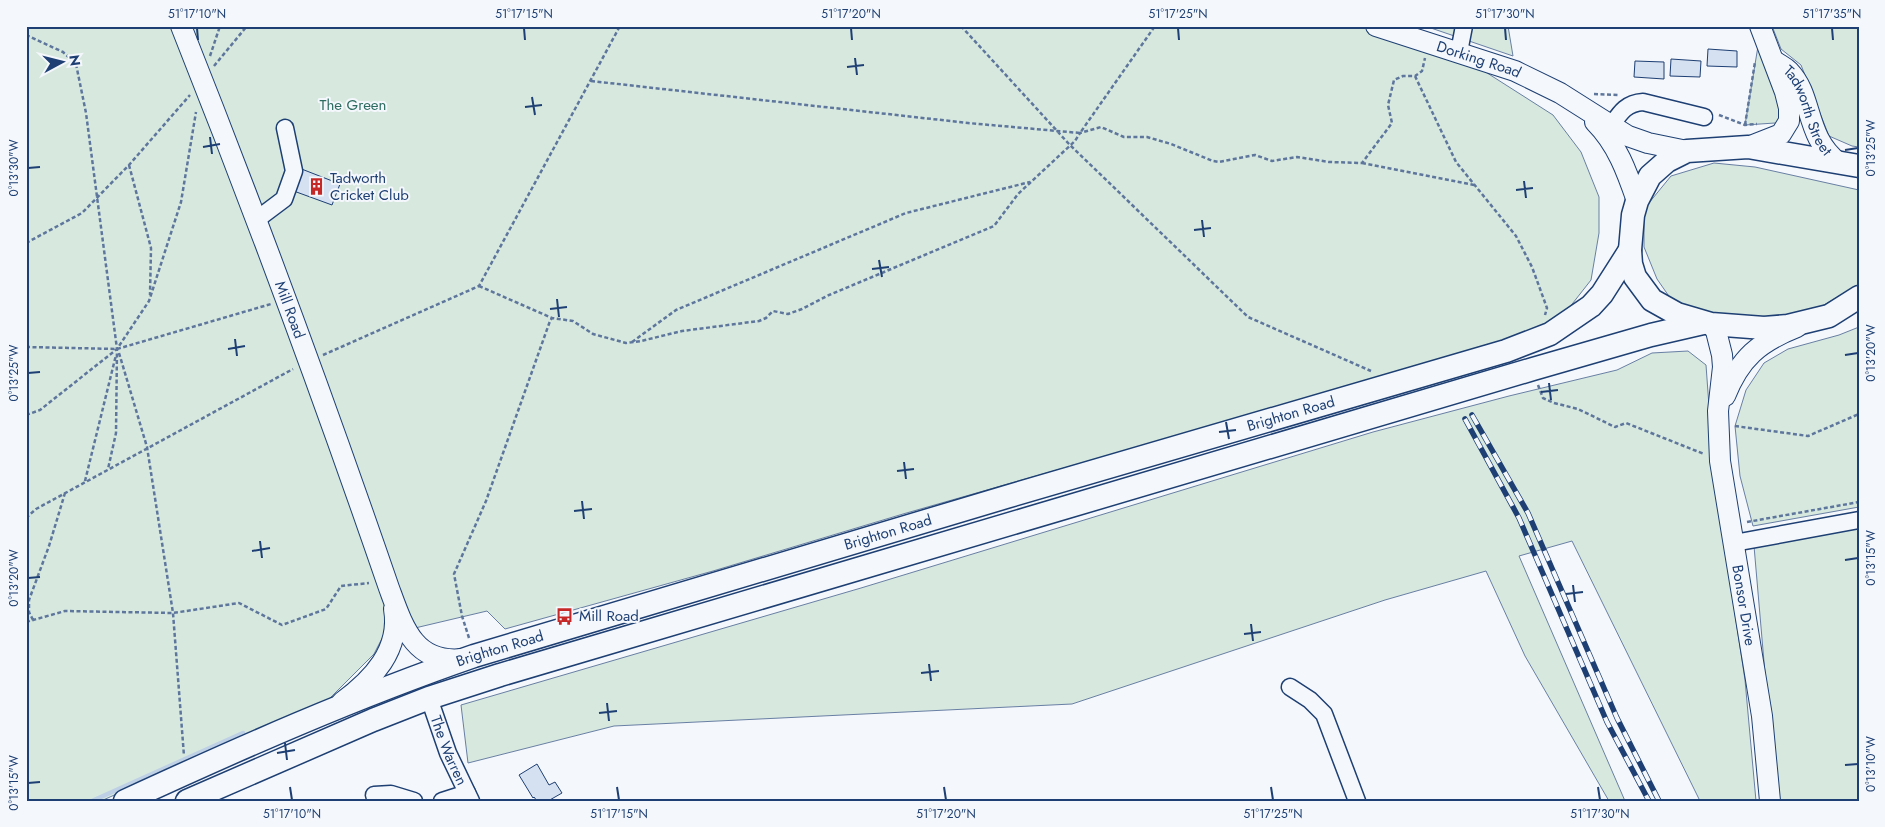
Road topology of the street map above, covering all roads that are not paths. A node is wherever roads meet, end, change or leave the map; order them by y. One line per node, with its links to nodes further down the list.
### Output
1 (181, 26): 15 (main road, Mill Road)
2 (1376, 26): 5 (main road, Dorking Road)
3 (1464, 26): 5 (street)
4 (1760, 26): 6 (main road, Tadworth Street)
5 (1459, 52): 7 (main road, Dorking Road)
6 (1765, 59): 11 (main road, Tadworth Street); 13 (main road, Tadworth Street)
7 (1576, 104): 9 (main road, Dorking Road); 14 (main road, Dorking Road)
8 (1704, 117): 9 (street)
9 (1611, 126): 12 (main road, Dorking Road)
10 (285, 128): 15 (street)
11 (1748, 147): 12 (highway); 13 (highway)
12 (1687, 151): 14 (highway)
13 (1849, 165)
14 (1636, 201): 16 (highway)
15 (256, 220): 23 (main road, Mill Road)
16 (1630, 250): 19 (highway); 24 (highway, Brighton Road)
17 (1859, 298): 18 (highway)
18 (1813, 322): 19 (highway); 20 (main road, Bonsor Drive)
19 (1707, 324): 20 (main road, Bonsor Drive); 26 (highway, Brighton Road)
20 (1718, 411): 22 (main road, Bonsor Drive)
21 (1859, 520): 22 (street)
22 (1732, 534): 36 (main road, Bonsor Drive)
23 (389, 588): 24 (main road, Mill Road); 27 (main road, Mill Road)
24 (471, 658): 27 (highway, Brighton Road)
25 (1290, 687): 35 (street)
26 (428, 698): 29 (highway, Brighton Road); 30 (street, The Warren)
27 (326, 712): 31 (highway, Brighton Road)
28 (374, 795): 33 (street)
29 (208, 796): 32 (highway, Brighton Road)
30 (469, 797): 34 (street)
31 (125, 801)
32 (187, 801)
33 (414, 801)
34 (442, 801)
35 (1357, 801)
36 (1770, 801)

